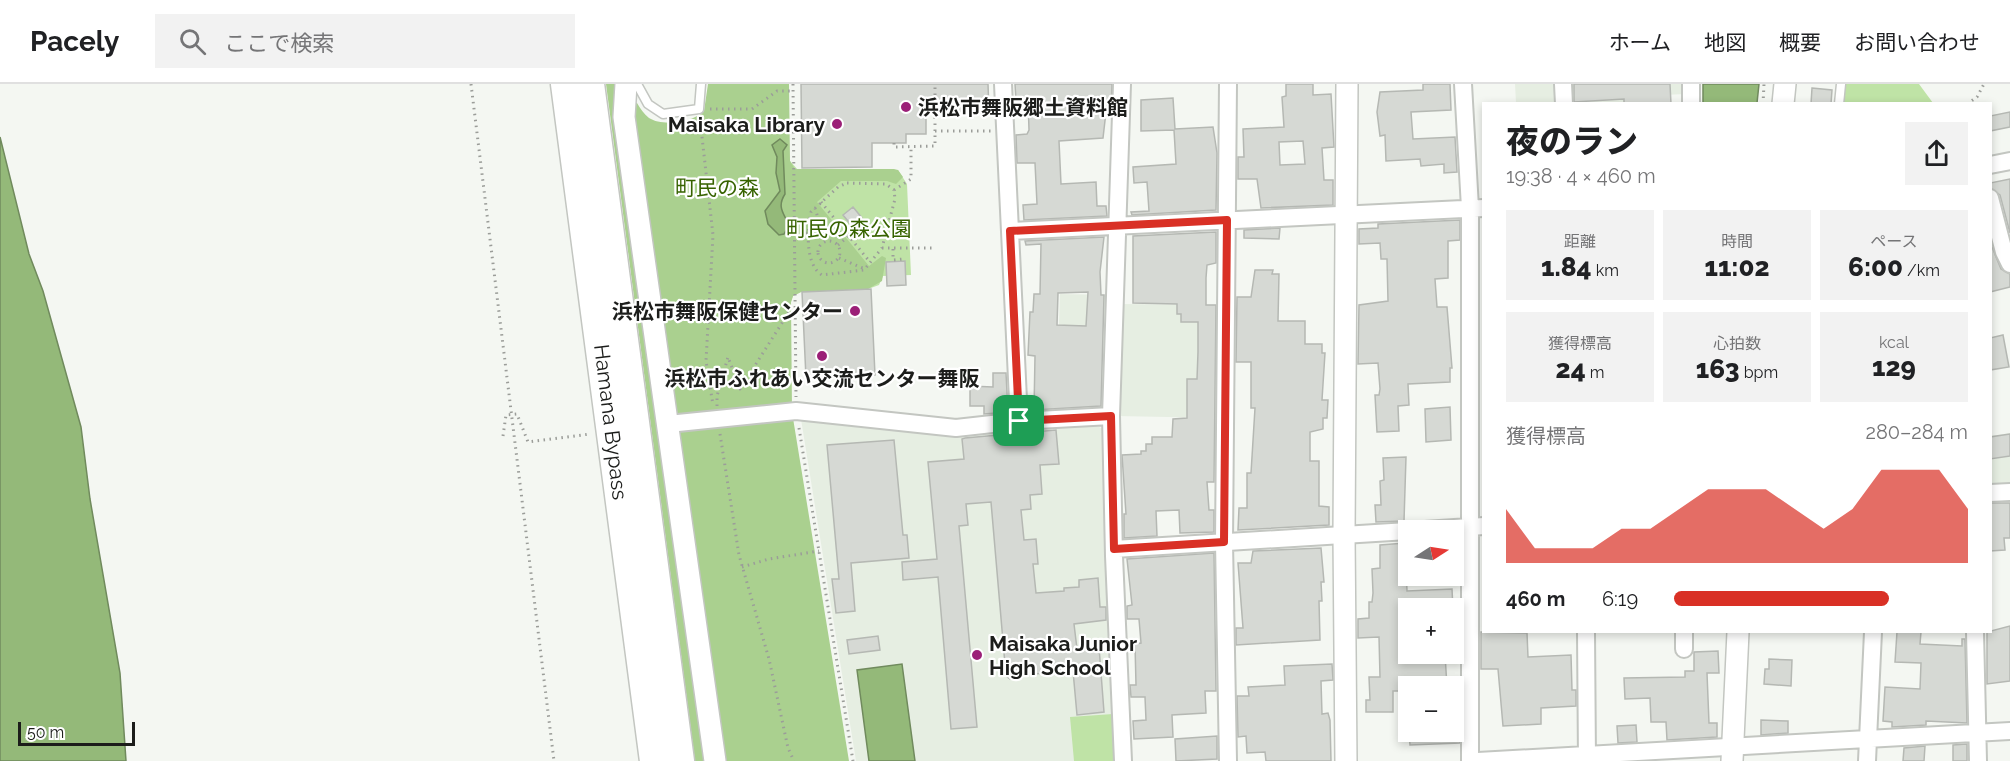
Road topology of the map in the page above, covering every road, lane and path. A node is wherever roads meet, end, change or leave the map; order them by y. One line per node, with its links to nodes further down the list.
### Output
1 (471, 84): 58 (path)
2 (566, 84): 86 (highway, Hamana Bypass)
3 (589, 84): 87 (highway, Hamana Bypass)
4 (626, 84): 62 (street)
5 (637, 84): 27 (lane)
6 (701, 84): 27 (lane)
7 (793, 84): 20 (path)
8 (935, 84): 29 (path)
9 (1003, 84): 28 (street)
10 (1122, 84): 41 (street)
11 (1228, 84): 40 (street)
12 (1347, 84): 39 (street)
13 (1463, 84): 38 (street)
14 (1563, 84): 21 (street)
15 (1691, 84): 22 (street)
16 (1764, 84): 23 (path)
17 (1785, 84): 24 (street)
18 (1841, 84): 25 (lane)
19 (1984, 84): 26 (path)
20 (793, 91): 27 (path); 44 (path)
21 (1564, 102)
22 (1692, 102)
23 (1763, 102)
24 (1783, 102)
25 (1839, 102)
26 (1969, 102)
27 (699, 109): 60 (path)
28 (1005, 130): 29 (path); 42 (street)
29 (935, 131): 31 (path)
30 (894, 143): 31 (path)
31 (911, 147): 34 (path)
32 (2010, 161): 33 (street)
33 (1992, 165)
34 (894, 190): 35 (path); 48 (path)
35 (821, 202): 37 (path); 45 (path)
36 (1992, 206): 54 (street)
37 (814, 208): 43 (path); 46 (path)
38 (1477, 208): 39 (street); 67 (street)
39 (1346, 214): 40 (street); 69 (street)
40 (1227, 220): 41 (street); 70 (street)
41 (1118, 225): 42 (street); 59 (street)
42 (1010, 231): 61 (street)
43 (809, 233): 44 (path); 55 (path)
44 (794, 234): 56 (path)
45 (849, 236): 47 (path); 53 (path)
46 (825, 242): 47 (path); 51 (path)
47 (838, 245): 51 (path)
48 (882, 248): 50 (path); 53 (path)
49 (932, 248): 50 (path)
50 (893, 249): 52 (path)
51 (839, 258): 55 (path)
52 (903, 260)
53 (870, 262): 55 (path)
54 (2010, 264)
55 (865, 269)
56 (795, 312): 57 (path); 60 (path)
57 (796, 411): 60 (street); 61 (street); 72 (path)
58 (512, 414): 63 (path); 64 (path); 85 (path)
59 (1111, 416): 61 (street); 71 (street)
60 (716, 419): 62 (street); 73 (path)
61 (1019, 421)
62 (668, 424): 88 (street)
63 (587, 434)
64 (503, 436)
65 (2010, 492): 66 (street)
66 (1992, 493)
67 (1477, 527): 94 (street)
68 (1398, 532): 69 (street)
69 (1344, 535): 70 (street); 93 (street)
70 (1224, 542): 71 (street); 92 (street)
71 (1114, 549): 91 (street)
72 (819, 551): 73 (path); 90 (path)
73 (742, 567): 89 (path)
74 (1586, 633): 84 (street)
75 (1684, 633): 79 (street)
76 (1738, 633): 83 (street)
77 (1874, 633): 82 (street)
78 (1975, 633): 81 (street)
79 (1684, 650)
80 (2010, 731): 81 (street)
81 (1977, 733): 82 (street); 97 (street)
82 (1868, 738): 83 (street); 96 (street)
83 (1732, 753): 84 (street)
84 (1587, 758): 95 (street)
85 (554, 761)
86 (655, 761)
87 (678, 761)
88 (715, 761)
89 (794, 761)
90 (853, 761)
91 (1123, 761)
92 (1228, 761)
93 (1346, 761)
94 (1470, 761)
95 (1478, 761)
96 (1867, 761)
97 (1978, 761)

